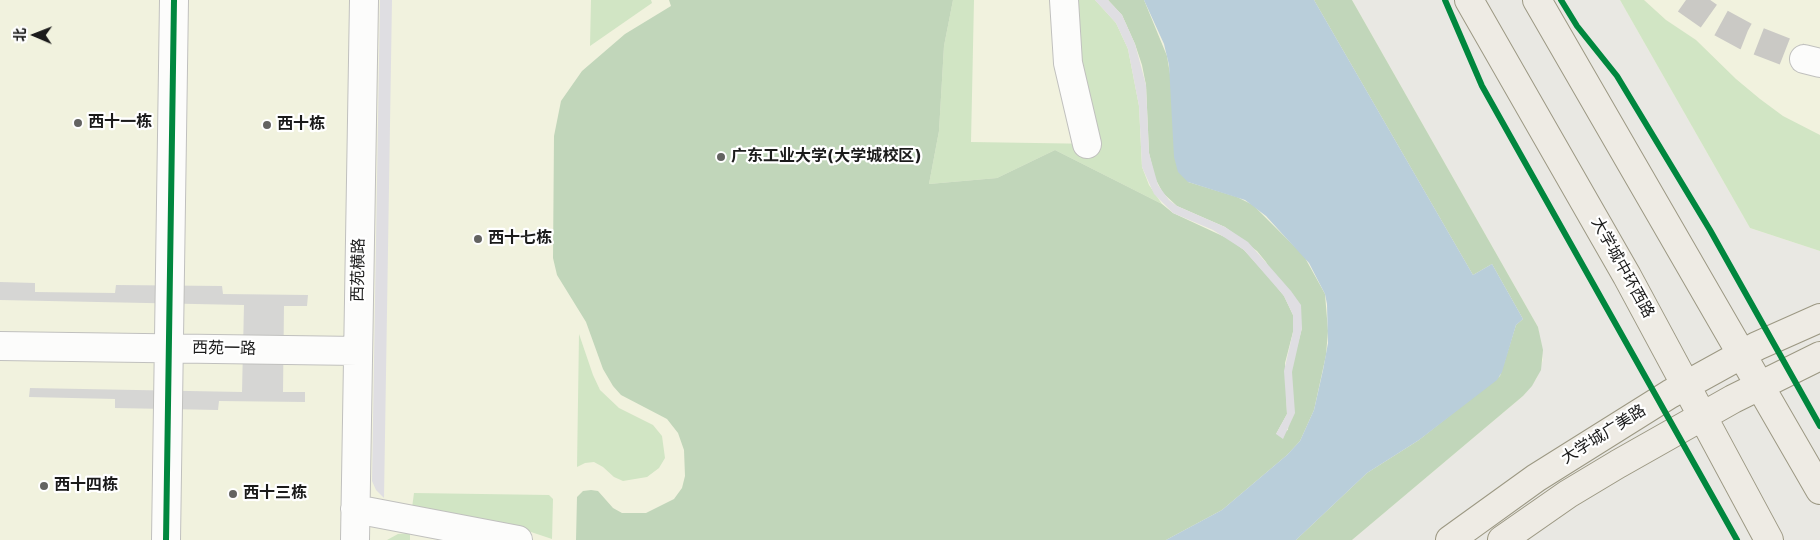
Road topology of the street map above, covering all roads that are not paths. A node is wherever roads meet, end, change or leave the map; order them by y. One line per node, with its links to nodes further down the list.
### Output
1 (174, 0): 9 (street)
2 (364, 0): 10 (street, 西苑横路)
3 (1064, 0): 6 (street)
4 (1469, 0): 13 (main road, 大学城中环西路)
5 (1537, 0): 11 (main road)
6 (1087, 144)
7 (1820, 318): 11 (main road, 大学城广美路)
8 (0, 346): 9 (street, 西苑一路)
9 (169, 348): 10 (street, 西苑一路); 18 (street)
10 (358, 351): 17 (street, 西苑横路)
11 (1742, 354): 13 (main road, 大学城广美路); 14 (main road)
12 (1820, 356): 14 (main road, 大学城广美路)
13 (1686, 385): 15 (main road, 大学城中环西路); 21 (main road, 大学城广美路)
14 (1760, 385): 15 (main road, 大学城广美路); 16 (main road)
15 (1703, 416): 22 (main road, 大学城广美路); 23 (main road, 大学城中环西路)
16 (1820, 490)
17 (355, 509): 19 (street, 西苑横路); 20 (street)
18 (166, 540)
19 (355, 540)
20 (518, 540)
21 (1450, 540)
22 (1502, 540)
23 (1769, 540)

